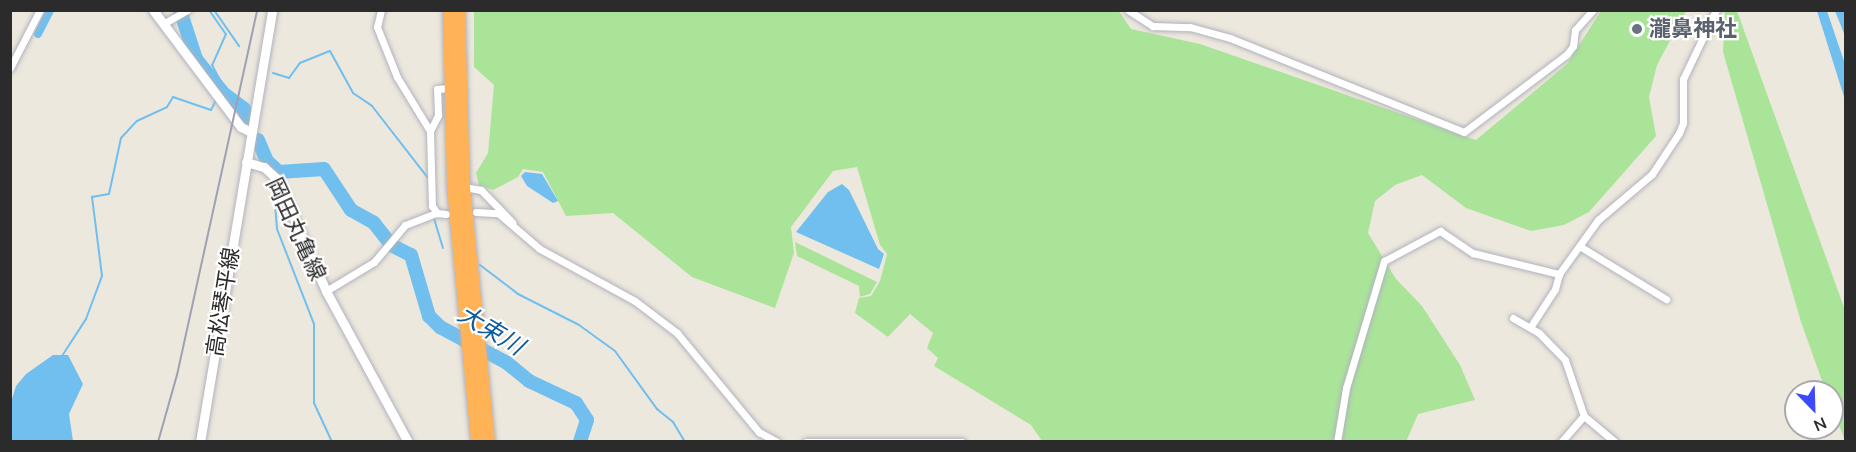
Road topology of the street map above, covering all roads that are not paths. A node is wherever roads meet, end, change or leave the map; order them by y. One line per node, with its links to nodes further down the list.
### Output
1 (40, 10): 12 (street)
2 (153, 10): 11 (main road)
3 (272, 10): 15 (main road)
4 (381, 10): 14 (street)
5 (449, 10): 13 (highway)
6 (459, 10): 17 (highway)
7 (1128, 10): 8 (street)
8 (1593, 10)
9 (1716, 10): 22 (street)
10 (183, 13): 11 (street)
11 (163, 24): 15 (main road)
12 (10, 68)
13 (449, 88): 14 (street); 28 (highway)
14 (430, 130): 20 (street)
15 (251, 132): 16 (main road, 岡田丸亀線)
16 (246, 162): 24 (main road, 岡田丸亀線); 30 (main road, 高松琴平線)
17 (464, 187): 21 (street); 28 (highway)
18 (476, 212): 21 (street)
19 (446, 214): 20 (street)
20 (433, 215): 24 (street)
21 (512, 224): 34 (street)
22 (1581, 247): 23 (street); 25 (street)
23 (1559, 274): 27 (street); 37 (street)
24 (326, 291): 31 (main road, 岡田丸亀線)
25 (1666, 299)
26 (1513, 318): 27 (street)
27 (1531, 326): 29 (street)
28 (472, 333): 32 (highway); 33 (highway)
29 (1584, 416): 38 (street); 39 (street)
30 (200, 441)
31 (408, 441)
32 (477, 441)
33 (489, 441)
34 (777, 441)
35 (806, 441): 36 (street)
36 (962, 441)
37 (1337, 441)
38 (1561, 441)
39 (1615, 441)

